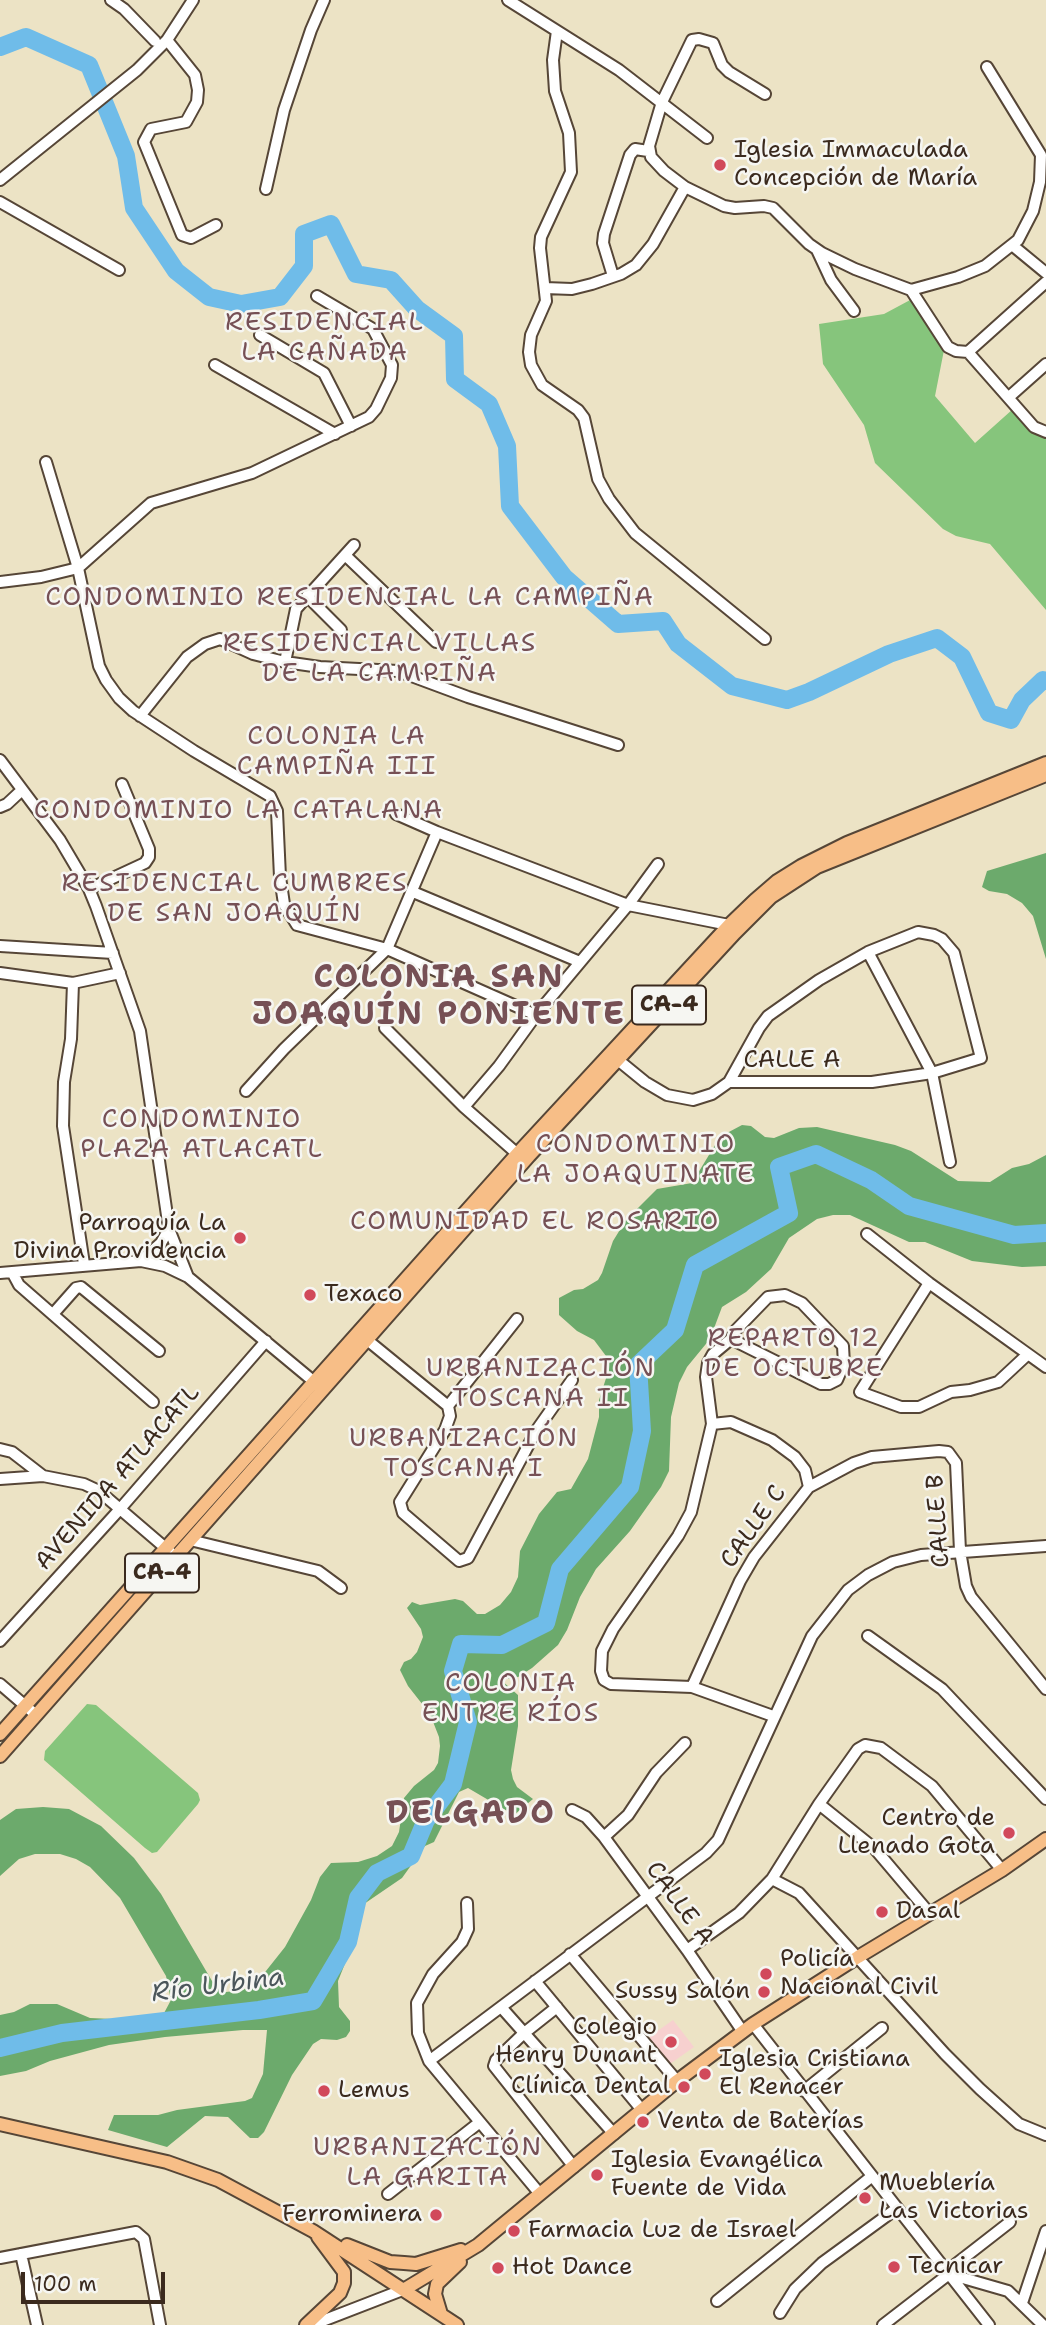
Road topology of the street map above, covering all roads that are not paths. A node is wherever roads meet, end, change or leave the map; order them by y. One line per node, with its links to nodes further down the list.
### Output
1 (111, 0): 6 (street)
2 (193, 0): 6 (street)
3 (324, 0): 14 (street)
4 (508, 0): 5 (street)
5 (557, 30): 9 (street); 23 (street)
6 (161, 42): 12 (street); 16 (street)
7 (987, 67): 17 (street)
8 (765, 94): 9 (street)
9 (662, 102): 10 (street); 11 (street)
10 (707, 138)
11 (648, 151): 13 (street); 21 (street)
12 (0, 180)
13 (685, 187): 18 (street); 21 (street)
14 (266, 190)
15 (0, 202): 19 (street)
16 (216, 225)
17 (1012, 245): 20 (street); 24 (street)
18 (817, 250): 24 (street); 26 (street)
19 (119, 270)
20 (1046, 273)
21 (613, 276): 23 (street)
22 (1046, 282): 28 (street)
23 (545, 288): 42 (street)
24 (911, 290): 28 (street)
25 (317, 296): 32 (street)
26 (854, 311)
27 (260, 334): 32 (street)
28 (968, 352): 31 (street)
29 (1046, 364): 31 (street)
30 (215, 365): 34 (street)
31 (1009, 397): 33 (street)
32 (351, 426): 34 (street)
33 (1046, 432)
34 (335, 434): 38 (street)
35 (46, 462): 38 (street)
36 (354, 545): 37 (street)
37 (345, 555): 40 (street); 43 (street)
38 (78, 568): 39 (street); 45 (street)
39 (0, 582)
40 (307, 596): 41 (street); 44 (street)
41 (341, 630)
42 (765, 639)
43 (436, 642)
44 (285, 662): 45 (street); 46 (street)
45 (140, 716): 61 (street)
46 (618, 745)
47 (0, 760): 51 (street)
48 (1046, 763): 59 (main road, CA-4)
49 (1046, 775): 70 (main road, CA-4)
50 (122, 784): 56 (street)
51 (22, 790): 52 (street); 56 (street)
52 (0, 807)
53 (396, 814): 54 (street)
54 (437, 832): 57 (street); 58 (street)
55 (657, 864): 58 (street)
56 (89, 889): 62 (street)
57 (413, 892): 61 (street); 64 (street)
58 (628, 905): 59 (street); 64 (street)
59 (729, 925): 75 (main road, CA-4)
60 (0, 946): 62 (street)
61 (387, 949): 68 (street); 73 (street)
62 (113, 953): 66 (street)
63 (868, 953): 71 (street); 71 (street, CALLE A); 72 (street)
64 (579, 962): 68 (street)
65 (0, 973): 67 (street)
66 (120, 974): 67 (street); 77 (street)
67 (73, 983): 80 (street)
68 (536, 1015): 74 (street)
69 (385, 1028): 74 (street)
70 (618, 1060): 72 (street, CALLE A); 75 (main road, CA-4)
71 (932, 1073): 72 (street, CALLE A); 76 (street)
72 (729, 1082)
73 (246, 1091)
74 (464, 1107): 75 (street)
75 (521, 1157): 87 (main road, CA-4); 94 (main road, CA-4)
76 (950, 1162)
77 (169, 1229): 79 (street); 83 (street)
78 (867, 1234): 84 (street)
79 (141, 1261): 80 (street); 83 (street)
80 (84, 1264): 81 (street)
81 (12, 1272): 82 (street); 85 (street)
82 (0, 1273)
83 (188, 1277): 89 (street)
84 (929, 1283): 91 (street); 91 (street)
85 (52, 1314): 90 (street); 95 (street)
86 (517, 1320): 96 (street)
87 (366, 1339): 94 (main road, CA-4); 96 (street)
88 (731, 1339): 88 (street); 97 (street)
89 (265, 1340): 94 (street); 103 (street, AVENIDA ATLACATL)
90 (159, 1351)
91 (1027, 1355): 92 (street)
92 (1046, 1367)
93 (572, 1380): 96 (street)
94 (317, 1385): 104 (main road, CA-4); 107 (main road, CA-4)
95 (153, 1402)
96 (448, 1406)
97 (712, 1424): 102 (street); 112 (street)
98 (0, 1449): 100 (street)
99 (948, 1452): 102 (street, CALLE C); 106 (street, CALLE B)
100 (43, 1476): 101 (street); 103 (street)
101 (0, 1479)
102 (809, 1487): 112 (street, CALLE C)
103 (121, 1509): 107 (street); 110 (street, AVENIDA ATLACATL)
104 (190, 1540): 107 (main road, CA-4); 108 (street)
105 (1046, 1546): 106 (street)
106 (960, 1551): 113 (street, CALLE B); 116 (street)
107 (171, 1553): 114 (main road, CA-4); 115 (main road, CA-4)
108 (341, 1588)
109 (868, 1636): 120 (street)
110 (0, 1642)
111 (0, 1684): 114 (street)
112 (692, 1687): 116 (street)
113 (1046, 1689)
114 (25, 1706): 115 (street); 117 (main road, CA-4)
115 (36, 1715): 119 (main road, CA-4)
116 (773, 1716): 127 (street)
117 (0, 1734)
118 (685, 1743): 123 (street)
119 (0, 1756)
120 (1046, 1799)
121 (819, 1804): 125 (street); 126 (street); 129 (street)
122 (572, 1810): 123 (street, CALLE A)
123 (604, 1837): 127 (street, CALLE A)
124 (1046, 1839): 125 (main road)
125 (1002, 1870): 129 (main road)
126 (772, 1879): 130 (street); 132 (street)
127 (648, 1897): 130 (street, CALLE A); 131 (street)
128 (467, 1903): 139 (street)
129 (930, 1914): 132 (main road)
130 (687, 1950): 136 (street, CALLE A)
131 (570, 1954): 133 (street); 140 (street)
132 (858, 1957): 136 (main road); 146 (street)
133 (535, 1981): 134 (street); 135 (street)
134 (501, 2007): 138 (street); 139 (street)
135 (556, 2007): 138 (street); 142 (street)
136 (748, 2028): 140 (main road); 141 (street, CALLE A)
137 (882, 2028): 141 (street)
138 (523, 2034): 145 (street); 147 (street)
139 (429, 2061): 143 (street)
140 (677, 2081): 142 (main road)
141 (804, 2091): 148 (street, CALLE A)
142 (642, 2110): 145 (main road)
143 (480, 2122): 149 (street); 150 (street)
144 (0, 2124): 153 (main road)
145 (614, 2134): 147 (main road)
146 (1046, 2135)
147 (574, 2167): 150 (main road)
148 (871, 2177): 151 (street, CALLE A); 160 (street)
149 (388, 2194)
150 (540, 2194): 155 (main road)
151 (895, 2209): 158 (street, CALLE A); 162 (street)
152 (1010, 2222): 158 (street)
153 (313, 2231): 155 (main road); 159 (main road); 166 (main road)
154 (1046, 2231): 161 (street)
155 (478, 2245): 159 (main road); 163 (main road)
156 (21, 2254): 157 (street); 164 (street); 165 (street)
157 (0, 2258)
158 (948, 2273): 161 (street); 169 (street); 170 (street, CALLE A)
159 (405, 2289): 163 (main road); 167 (street)
160 (718, 2301)
161 (1022, 2303): 171 (street)
162 (780, 2313)
163 (441, 2314): 168 (main road)
164 (37, 2325)
165 (160, 2325)
166 (306, 2325)
167 (312, 2325)
168 (457, 2325)
169 (883, 2325)
170 (989, 2325)
171 (1043, 2325)

